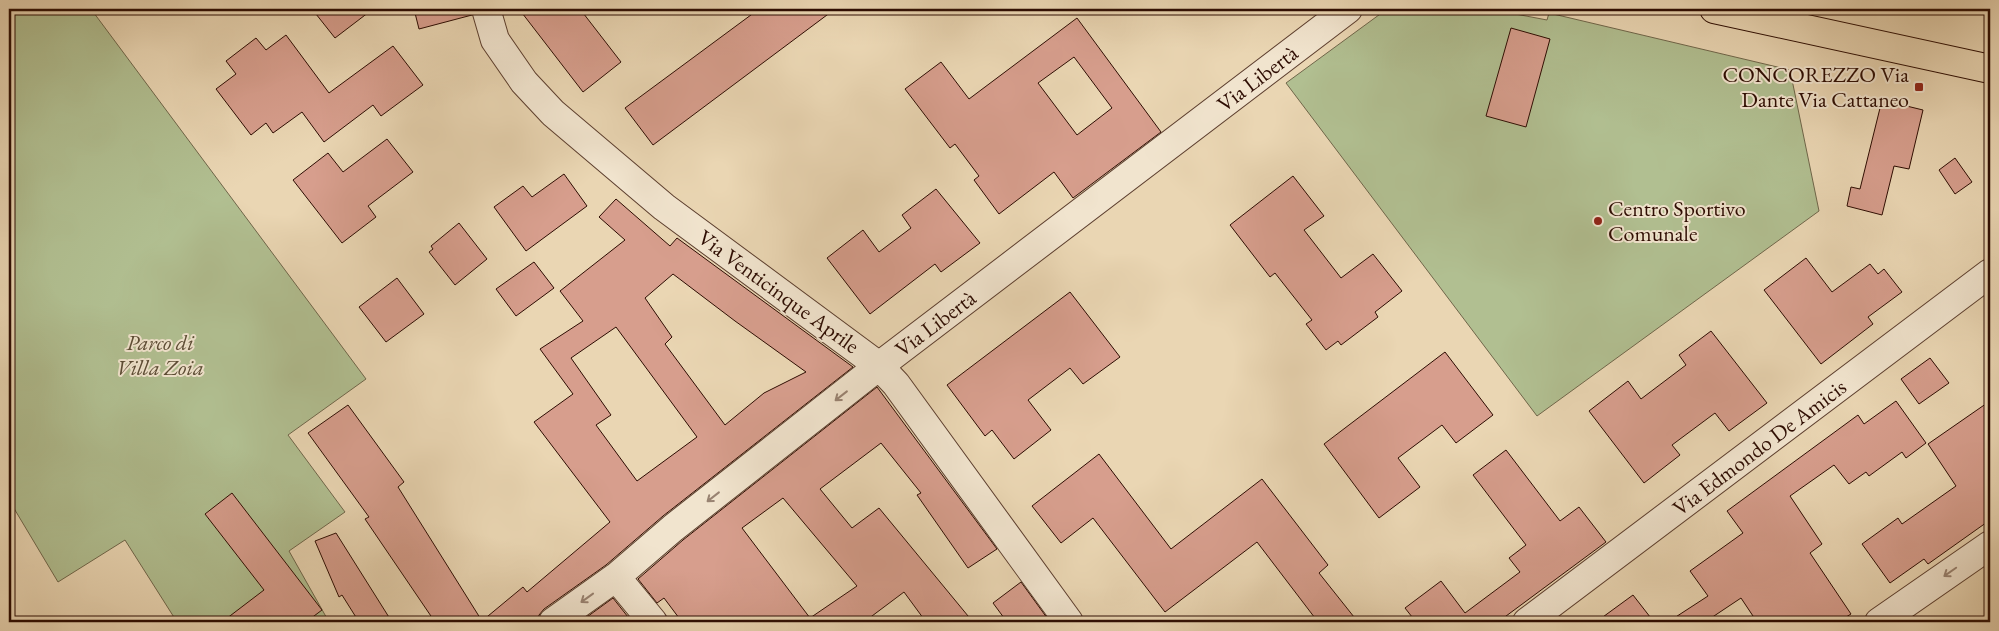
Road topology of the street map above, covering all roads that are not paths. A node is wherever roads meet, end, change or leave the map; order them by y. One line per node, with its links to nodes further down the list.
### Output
1 (486, 9): 7 (street, Via Venticinque Aprile)
2 (1348, 9): 4 (street, Via Libertà)
3 (1714, 9): 5 (main road)
4 (1326, 16): 7 (street, Via Libertà)
5 (1988, 70)
6 (1990, 272): 13 (street, Via Edmondo De Amicis)
7 (879, 366): 9 (street, Via Libertà, one-way to 9); 12 (street, Via Venticinque Aprile)
8 (1990, 544): 14 (street, one-way to 14)
9 (616, 577): 10 (street, Via Libertà, one-way to 10); 11 (street)
10 (553, 622)
11 (653, 622)
12 (1069, 622)
13 (1527, 622)
14 (1879, 622)

